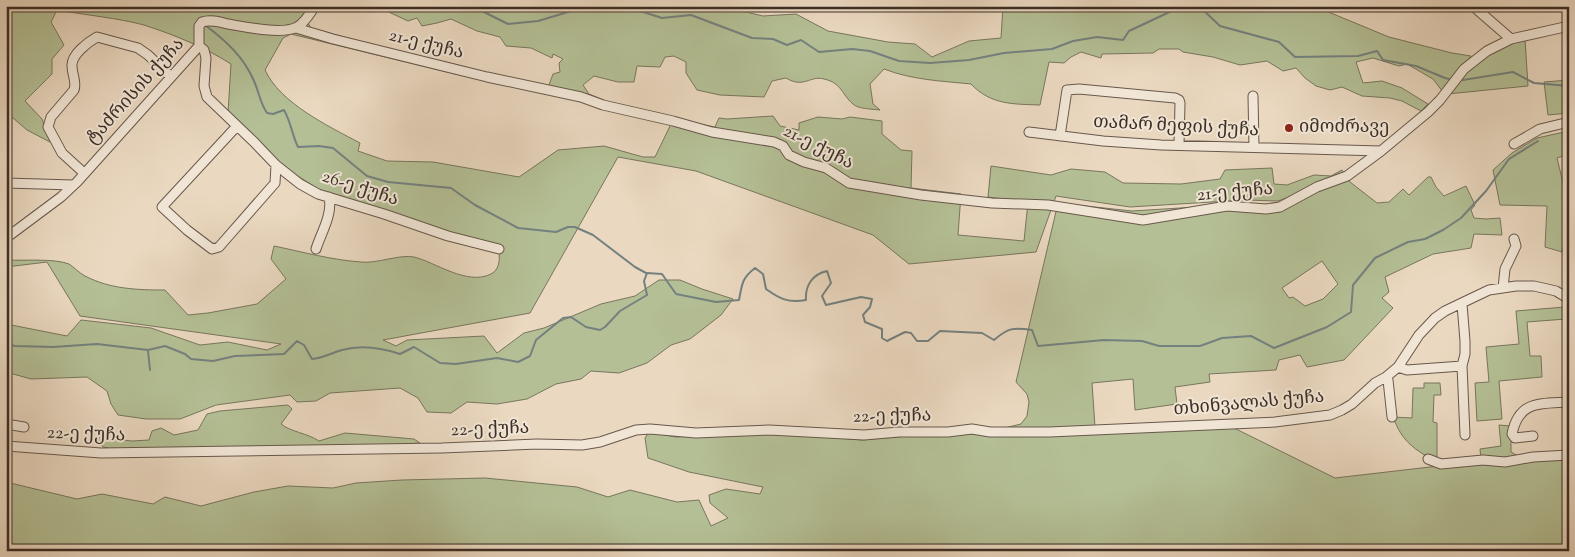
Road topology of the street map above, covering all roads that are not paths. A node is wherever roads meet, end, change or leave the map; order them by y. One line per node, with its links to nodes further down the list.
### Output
1 (315, 6): 4 (street)
2 (1473, 6): 5 (street)
3 (1569, 26): 5 (street, 21-ე ქუჩა)
4 (296, 28): 6 (street, ტაძრისის ქუჩა); 16 (street, 21-ე ქუჩა)
5 (1511, 39): 16 (street, 21-ე ქუჩა)
6 (199, 46): 7 (street, ტაძრისის ქუჩა); 10 (street, 26-ე ქუჩა)
7 (171, 77): 18 (street, ტაძრისის ქუჩა); 18 (street)
8 (1253, 96): 15 (street)
9 (1569, 122): 13 (street)
10 (237, 126): 17 (street, 26-ე ქუჩა); 17 (street)
11 (1029, 132): 12 (street, თამარ მეფის ქუჩა)
12 (1060, 136): 14 (street, თამარ მეფის ქუჩა); 14 (street)
13 (1514, 144)
14 (1179, 146): 15 (street, თამარ მეფის ქუჩა)
15 (1254, 147): 16 (street, თამარ მეფის ქუჩა)
16 (1381, 151)
17 (276, 165): 21 (street, 26-ე ქუჩა)
18 (84, 172): 20 (street, ტაძრისის ქუჩა)
19 (6, 183): 20 (street)
20 (73, 185): 22 (street, ტაძრისის ქუჩა)
21 (329, 198): 24 (street); 25 (street, 26-ე ქუჩა)
22 (6, 238)
23 (1514, 238): 26 (street)
24 (316, 248)
25 (499, 249)
26 (1503, 288): 27 (street, თხინვალას ქუჩა); 28 (street, თხინვალას ქუჩა)
27 (1569, 299)
28 (1462, 304): 29 (street); 30 (street, თხინვალას ქუჩა)
29 (1462, 366): 30 (street); 37 (street)
30 (1398, 367): 31 (street, თხინვალას ქუჩა)
31 (1386, 377): 33 (street); 36 (street, თხინვალას ქუჩა)
32 (1569, 402): 38 (street)
33 (1392, 417)
34 (6, 424): 35 (street)
35 (24, 427)
36 (972, 429): 39 (street, 22-ე ქუჩა)
37 (1465, 435)
38 (1533, 436)
39 (6, 446)
40 (1569, 455): 41 (street)
41 (1428, 459)

